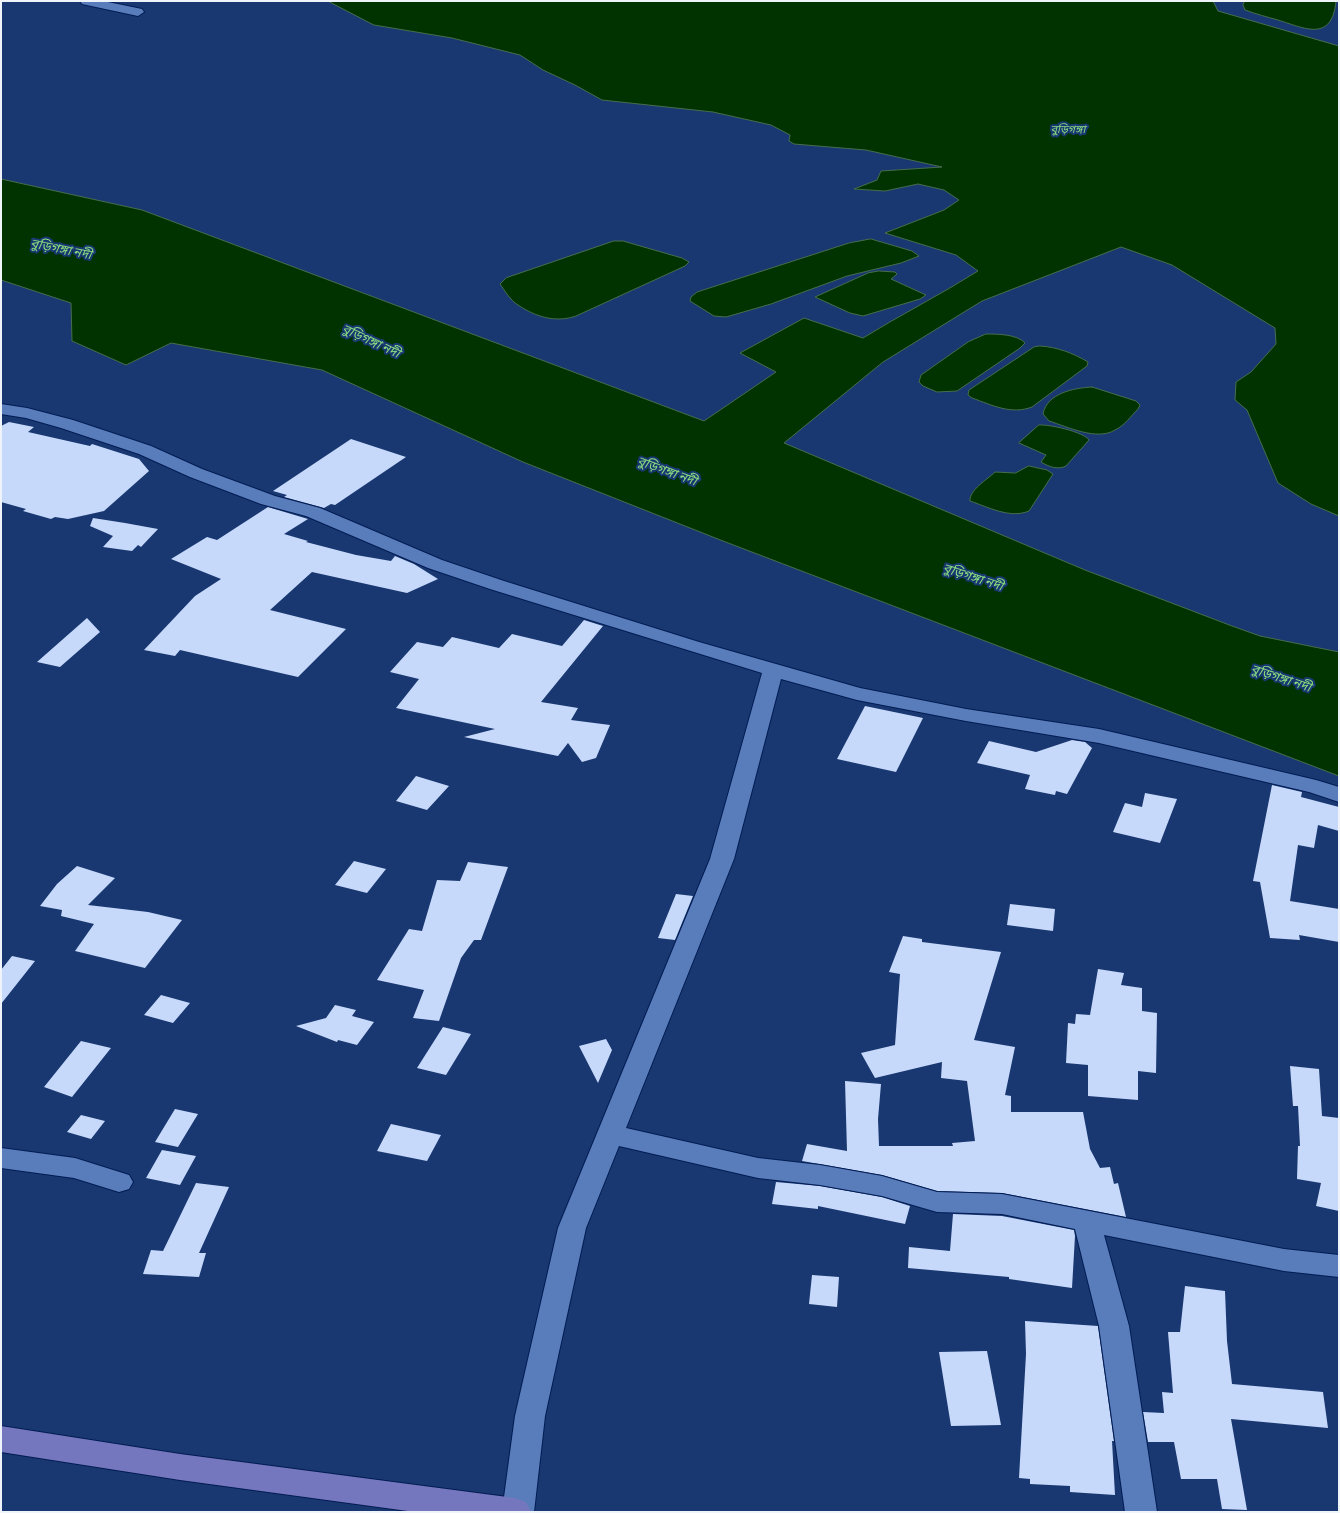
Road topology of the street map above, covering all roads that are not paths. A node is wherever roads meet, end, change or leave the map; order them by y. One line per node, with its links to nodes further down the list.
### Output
1 (86, 1): 2 (street)
2 (138, 12)
3 (1, 409): 4 (street)
4 (773, 670): 5 (street); 6 (street)
5 (1339, 795)
6 (610, 1134): 9 (street); 13 (street)
7 (1, 1158): 8 (street)
8 (119, 1182)
9 (1087, 1222): 10 (street); 14 (street)
10 (1339, 1266)
11 (1, 1438): 12 (main road)
12 (515, 1512)
13 (518, 1512)
14 (1141, 1512)

